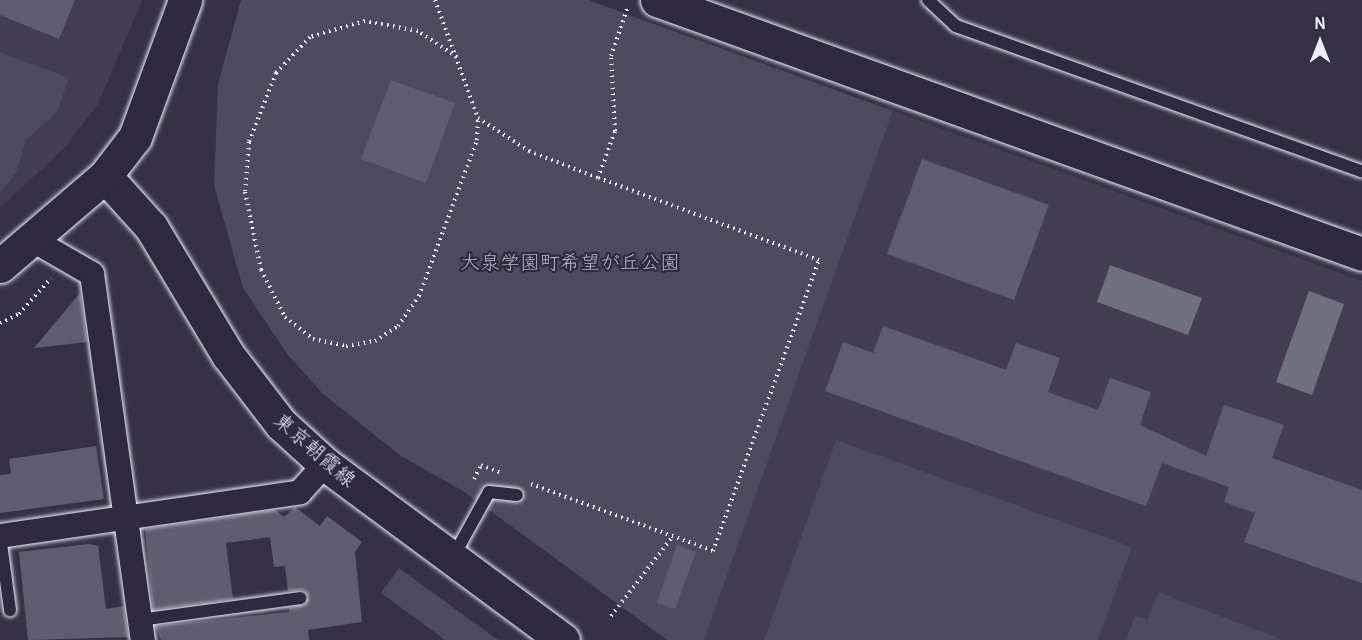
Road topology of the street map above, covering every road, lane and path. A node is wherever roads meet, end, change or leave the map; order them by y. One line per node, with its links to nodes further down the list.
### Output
1 (185, 0): 9 (main road)
2 (435, 0): 6 (path)
3 (631, 0): 10 (path)
4 (657, 0): 12 (main road)
5 (928, 0): 8 (lane)
6 (457, 57): 7 (path); 7 (path)
7 (478, 118): 10 (path)
8 (1362, 171)
9 (105, 176): 11 (main road); 16 (main road, 東京朝霞線)
10 (598, 178): 23 (path)
11 (33, 240): 13 (street); 14 (main road)
12 (1362, 254)
13 (64, 258): 15 (path); 21 (street)
14 (0, 266)
15 (0, 323)
16 (325, 464): 21 (street); 24 (main road, 東京朝霞線)
17 (513, 477): 19 (path)
18 (524, 481): 23 (path)
19 (471, 485)
20 (517, 495): 24 (lane)
21 (126, 519): 22 (street); 28 (street)
22 (0, 536): 26 (lane)
23 (673, 536): 27 (path)
24 (452, 558): 29 (main road, 東京朝霞線)
25 (300, 598): 28 (lane)
26 (10, 610)
27 (611, 616)
28 (142, 630)
29 (563, 640)

